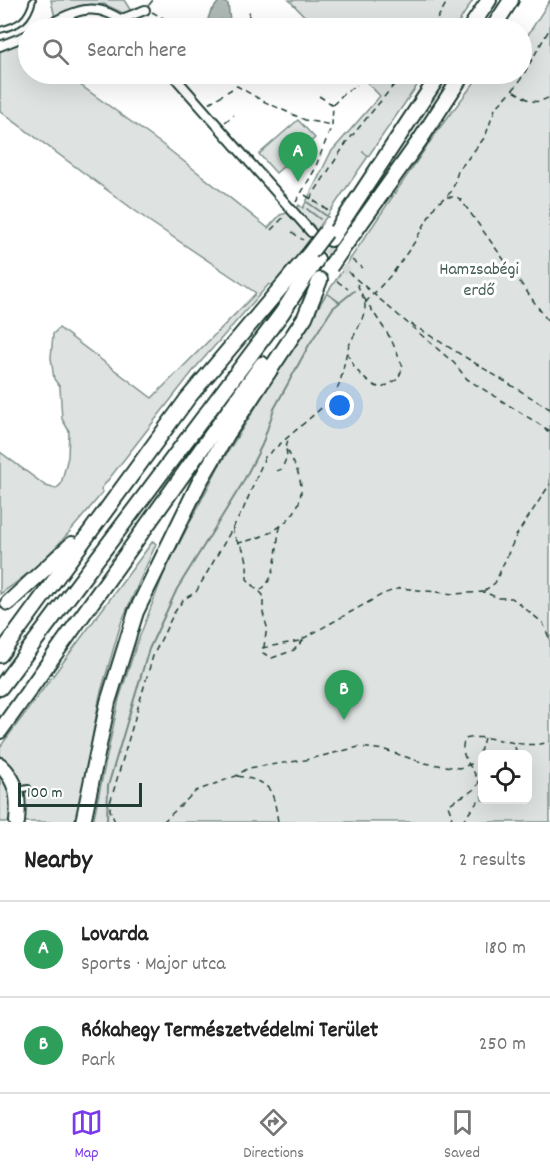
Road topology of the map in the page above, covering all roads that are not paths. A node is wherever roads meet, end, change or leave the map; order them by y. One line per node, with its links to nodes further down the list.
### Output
1 (33, 0): 5 (lane)
2 (489, 0): 9 (highway)
3 (511, 0): 10 (highway)
4 (145, 10): 8 (street)
5 (25, 18)
6 (63, 18): 7 (street)
7 (121, 18)
8 (125, 18)
9 (477, 18)
10 (499, 18)
11 (18, 24): 12 (lane)
12 (0, 30)
13 (18, 39): 14 (street)
14 (0, 46)
15 (181, 84): 18 (street)
16 (433, 84): 19 (highway)
17 (456, 84): 20 (highway, bridge)
18 (311, 232)
19 (314, 256): 21 (highway); 24 (highway)
20 (320, 280): 25 (highway); 28 (highway)
21 (140, 462): 22 (highway); 23 (highway)
22 (8, 603)
23 (0, 655)
24 (0, 688)
25 (0, 731)
26 (0, 765): 27 (highway)
27 (17, 822)
28 (83, 822)

